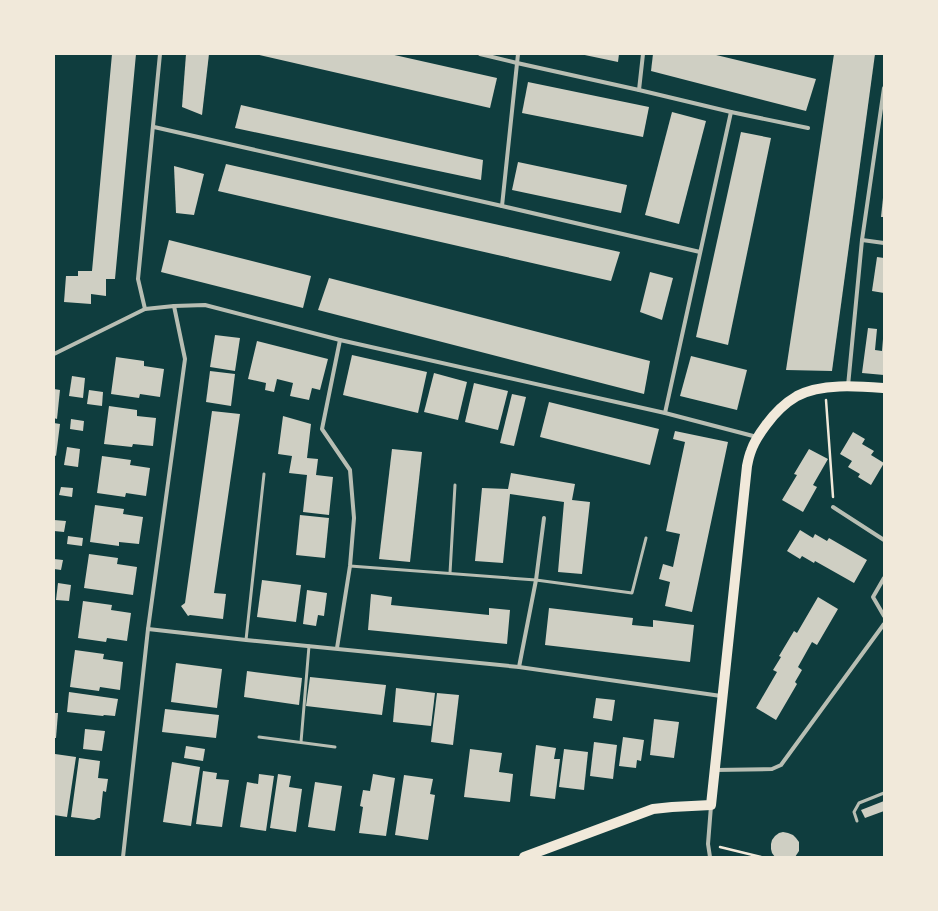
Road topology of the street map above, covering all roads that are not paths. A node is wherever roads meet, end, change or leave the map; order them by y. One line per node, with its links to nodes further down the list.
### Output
1 (160, 54): 9 (street)
2 (480, 54): 5 (street)
3 (518, 54): 5 (street)
4 (643, 54): 7 (street)
5 (517, 63): 7 (street); 11 (street)
6 (884, 88): 12 (street)
7 (639, 90): 8 (street)
8 (731, 112): 10 (street); 14 (street)
9 (154, 127): 11 (street); 16 (street)
10 (808, 128)
11 (502, 206): 14 (street)
12 (862, 240): 13 (street); 19 (street)
13 (884, 243)
14 (700, 252): 21 (street)
15 (174, 306): 16 (street); 17 (street); 35 (street)
16 (145, 309): 18 (street)
17 (340, 340): 21 (street); 29 (street)
18 (54, 354)
19 (848, 386): 20 (main road); 22 (main road)
20 (884, 388)
21 (665, 413): 22 (street)
22 (758, 437): 40 (main road)
23 (264, 474): 36 (lane)
24 (455, 485): 30 (lane)
25 (834, 507): 28 (street)
26 (544, 518): 32 (street)
27 (646, 538): 32 (lane)
28 (884, 540)
29 (350, 566): 30 (lane); 38 (street)
30 (450, 573): 32 (lane)
31 (884, 578): 33 (street)
32 (536, 580): 39 (street)
33 (884, 616)
34 (884, 624): 44 (street)
35 (148, 629): 36 (street); 48 (street)
36 (246, 640): 37 (street)
37 (309, 646): 38 (street); 42 (lane)
38 (337, 648): 39 (street)
39 (519, 667): 40 (street)
40 (722, 696): 44 (main road)
41 (259, 737): 42 (lane)
42 (301, 742): 43 (lane)
43 (335, 747)
44 (714, 770): 46 (main road)
45 (884, 793): 47 (lane)
46 (711, 805): 49 (main road); 50 (street)
47 (857, 821)
48 (123, 857)
49 (524, 857)
50 (710, 857)

